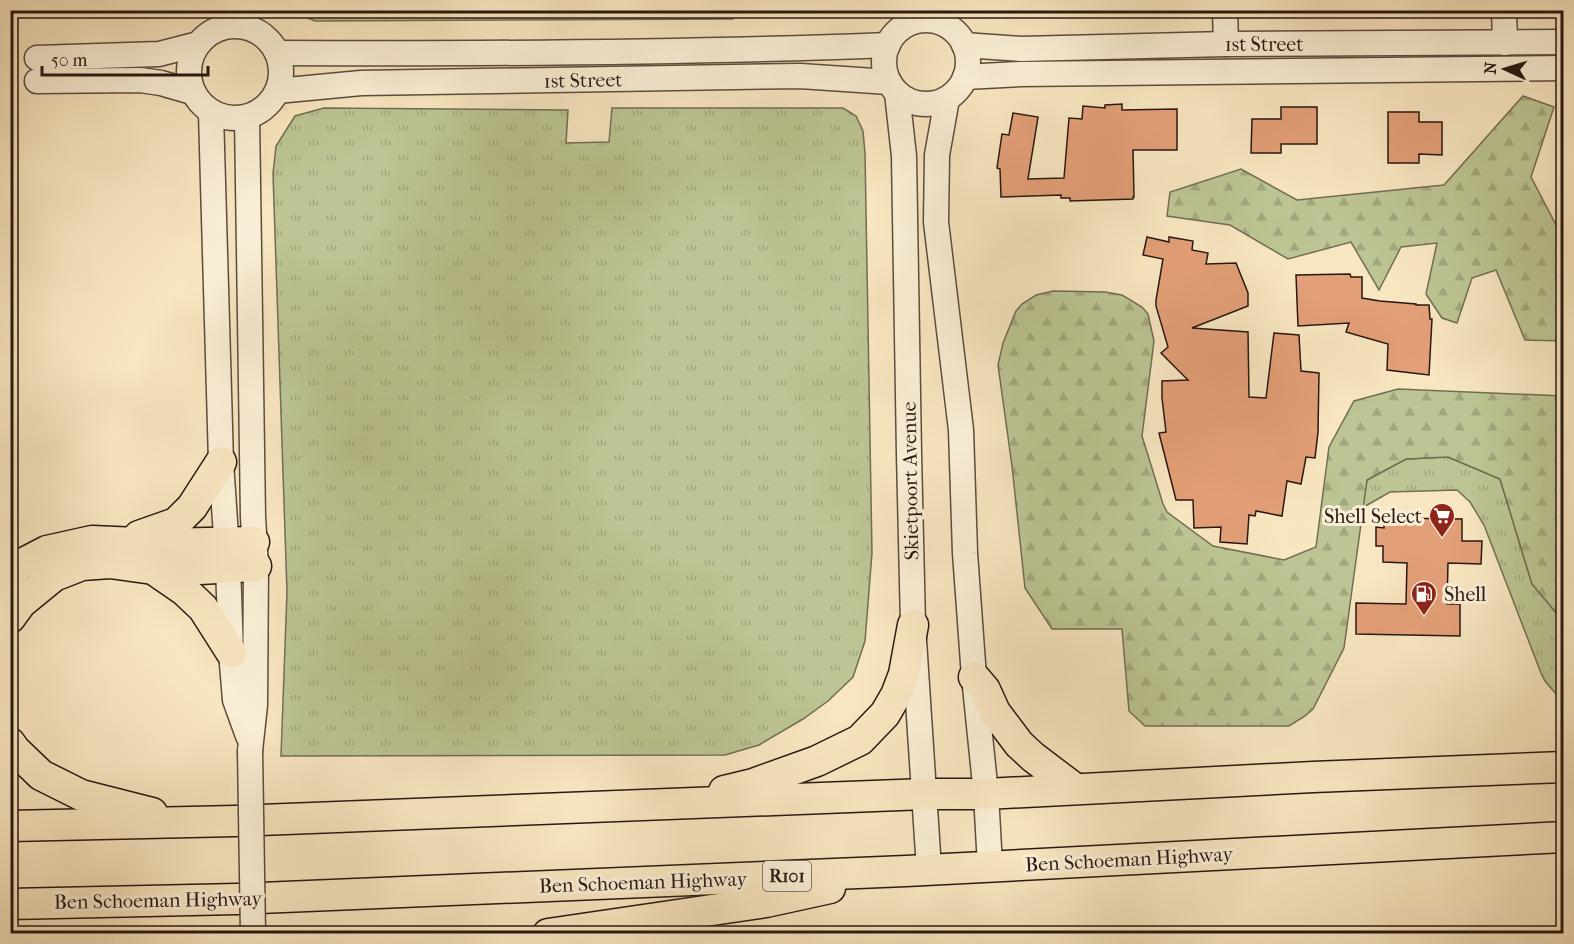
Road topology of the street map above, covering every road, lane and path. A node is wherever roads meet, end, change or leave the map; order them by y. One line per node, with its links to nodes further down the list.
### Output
1 (1225, 10): 9 (street)
2 (1504, 10): 8 (street)
3 (252, 20): 4 (street); 10 (street)
4 (210, 28): 14 (street); 14 (street)
5 (954, 28): 6 (street); 9 (street, 1st Street); 12 (street)
6 (894, 30): 10 (street, 1st Street); 13 (street)
7 (1563, 42): 8 (street, 1st Street)
8 (1505, 43): 9 (street, 1st Street)
9 (1226, 44)
10 (277, 53): 15 (street)
11 (1563, 68): 12 (street, 1st Street)
12 (965, 77): 16 (street)
13 (893, 88): 15 (street, 1st Street); 16 (street); 25 (street, Skietpoort Avenue)
14 (192, 92): 17 (street)
15 (277, 92): 18 (street)
16 (947, 99): 27 (street)
17 (211, 113): 18 (street); 19 (street)
18 (247, 117): 21 (street)
19 (221, 462): 20 (main road); 21 (street)
20 (125, 541): 21 (main road); 23 (main road)
21 (241, 554): 22 (main road); 26 (street); 29 (street)
22 (153, 569): 24 (main road); 26 (main road)
23 (10, 574)
24 (10, 618)
25 (914, 625): 32 (street, Skietpoort Avenue); 34 (main road)
26 (231, 652): 29 (street)
27 (974, 677): 31 (main road); 33 (street)
28 (10, 743): 35 (main road)
29 (250, 746): 41 (street, bridge)
30 (1563, 767): 31 (main road)
31 (1074, 788): 33 (main road)
32 (925, 794): 33 (main road); 34 (main road); 39 (street, Skietpoort Avenue)
33 (986, 794): 38 (street)
34 (665, 805): 35 (main road)
35 (235, 821): 36 (main road)
36 (10, 826)
37 (1563, 837): 38 (main road, Ben Schoeman Highway / R101)
38 (990, 866): 39 (main road, Ben Schoeman Highway / R101)
39 (918, 870): 40 (main road, Ben Schoeman Highway / R101); 42 (main road)
40 (10, 904)
41 (253, 933)
42 (548, 933)

